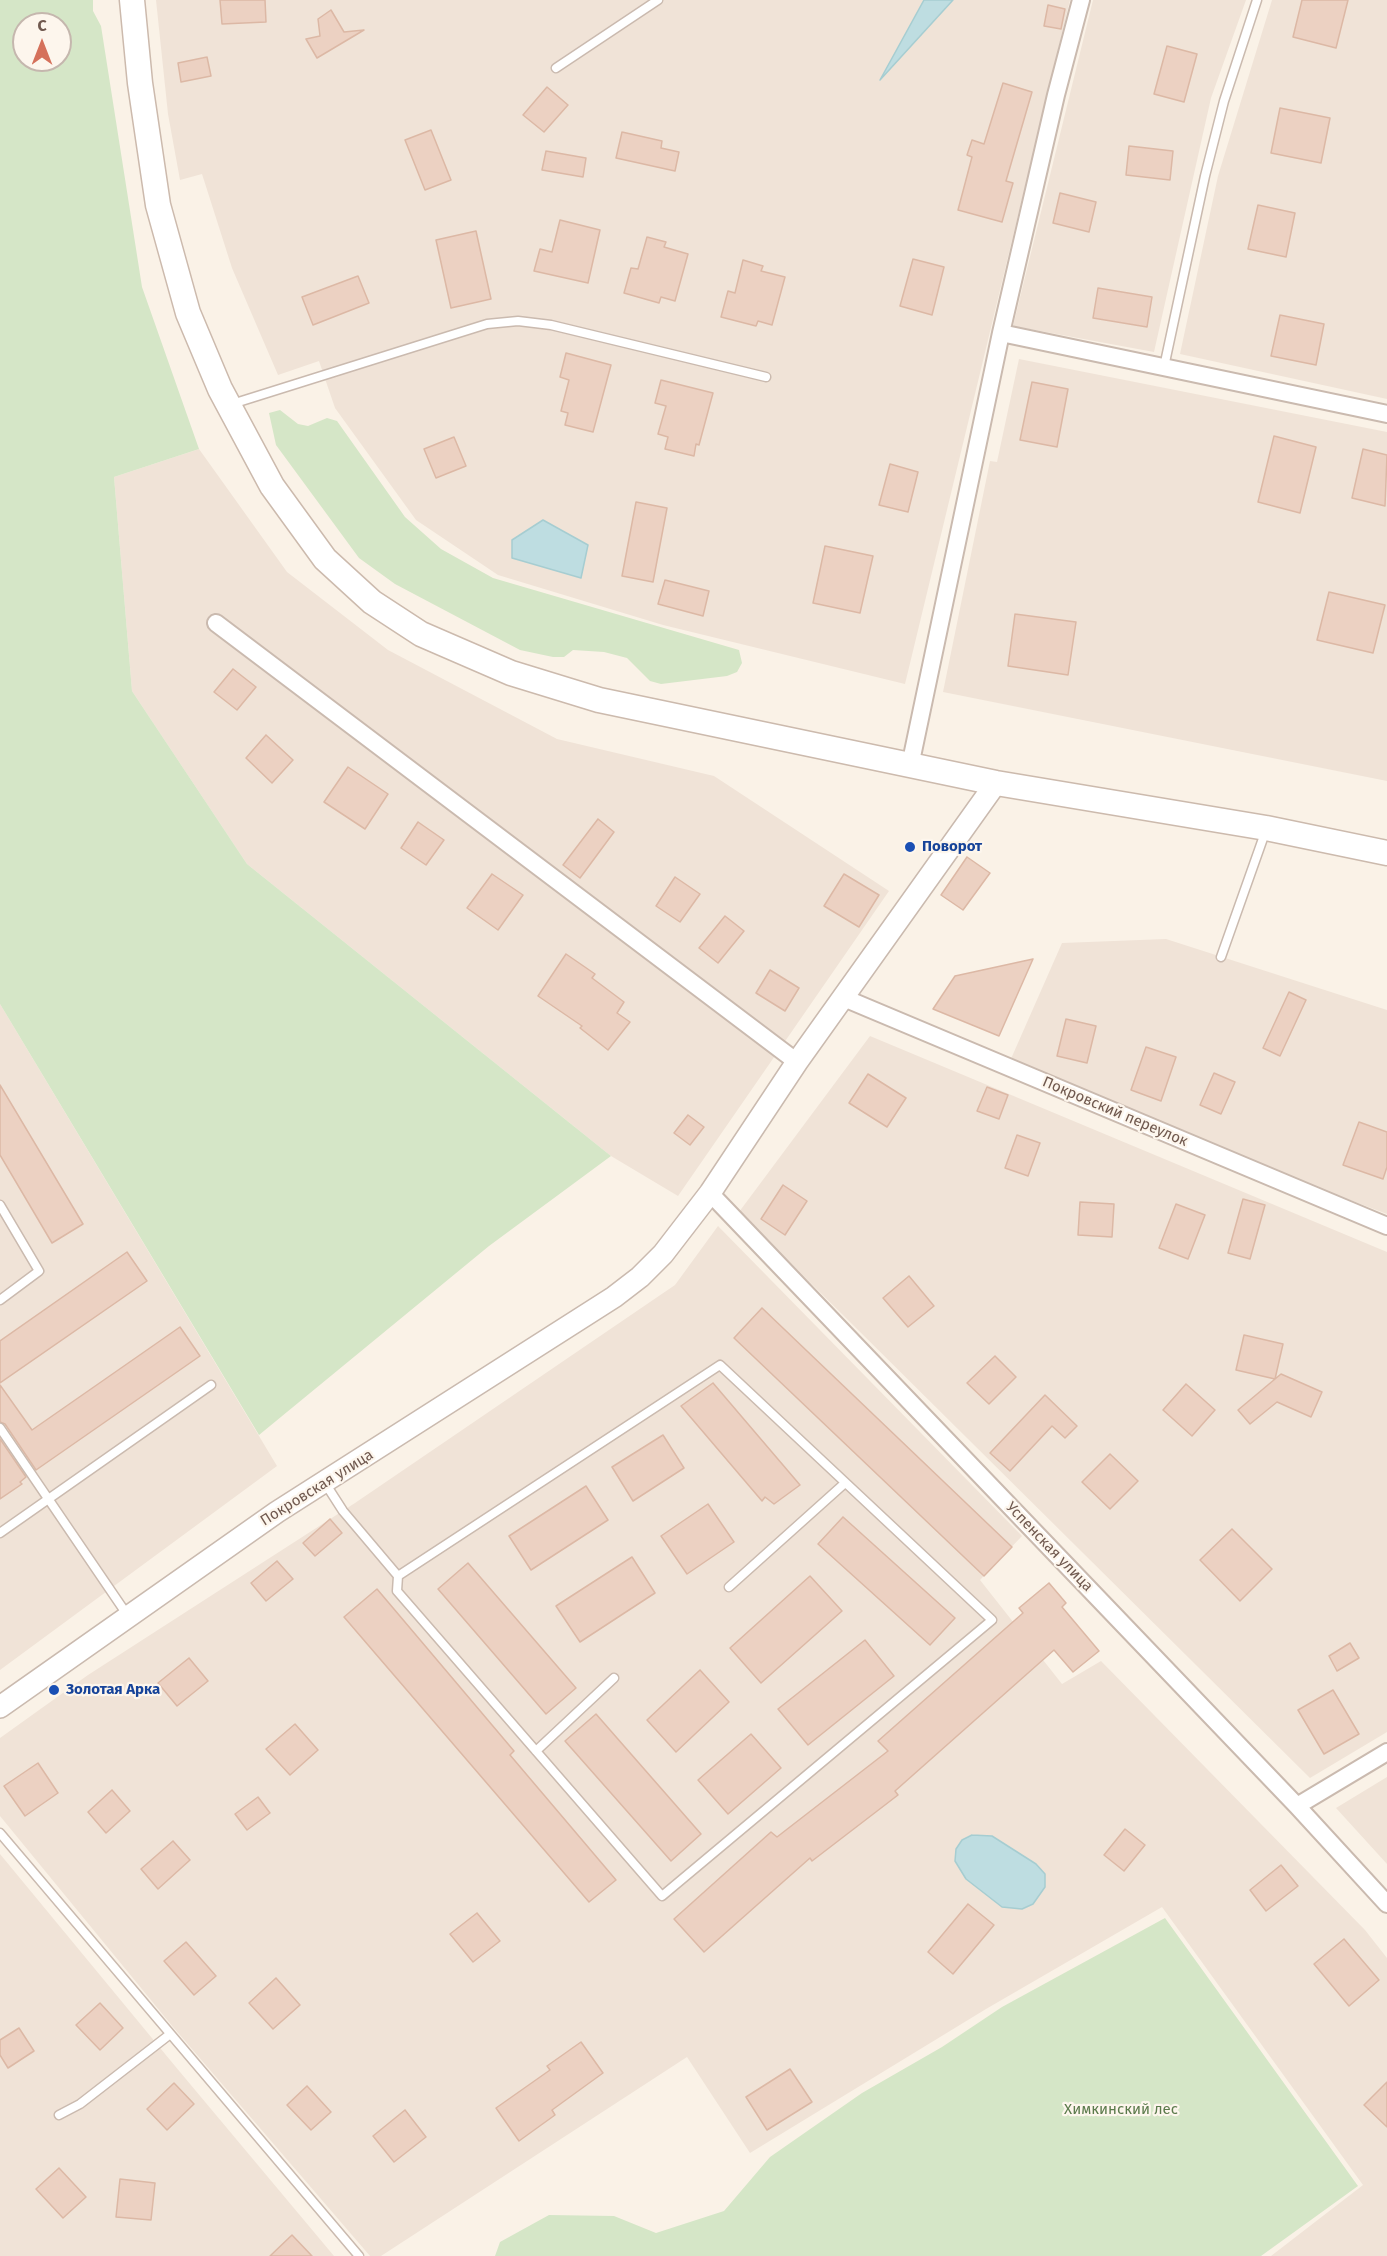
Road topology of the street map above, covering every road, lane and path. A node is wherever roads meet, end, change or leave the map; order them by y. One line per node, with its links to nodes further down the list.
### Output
1 (132, 0): 9 (main road)
2 (658, 0): 5 (lane)
3 (1082, 0): 6 (street)
4 (1257, 0): 7 (lane)
5 (556, 68)
6 (1001, 333): 7 (street); 12 (street)
7 (1164, 367): 10 (street)
8 (766, 377): 9 (lane)
9 (228, 405): 12 (main road)
10 (1387, 414)
11 (216, 623): 18 (street)
12 (910, 766): 13 (main road)
13 (996, 783): 14 (main road); 17 (street, Покровская улица)
14 (1266, 828): 15 (main road); 16 (lane)
15 (1387, 853)
16 (1221, 957)
17 (844, 998): 18 (street, Покровская улица); 21 (street, Покровский переулок)
18 (797, 1062): 19 (street, Покровская улица)
19 (710, 1193): 25 (street, Покровская улица); 36 (street, Успенская улица)
20 (0, 1205): 22 (lane)
21 (1387, 1226)
22 (0, 1300)
23 (212, 1385): 27 (lane)
24 (0, 1428): 27 (lane)
25 (325, 1483): 29 (lane); 31 (street, Покровская улица)
26 (845, 1483): 29 (lane); 30 (lane); 34 (lane)
27 (50, 1498): 28 (lane); 31 (lane)
28 (0, 1533)
29 (398, 1576): 34 (lane)
30 (729, 1587)
31 (128, 1616): 33 (street, Покровская улица)
32 (614, 1678): 34 (lane)
33 (0, 1707)
34 (536, 1751)
35 (1387, 1752): 36 (street)
36 (1298, 1806): 38 (street, Успенская улица)
37 (0, 1833): 39 (lane)
38 (1387, 1904)
39 (169, 2035): 40 (lane); 41 (lane)
40 (59, 2115)
41 (359, 2256)

